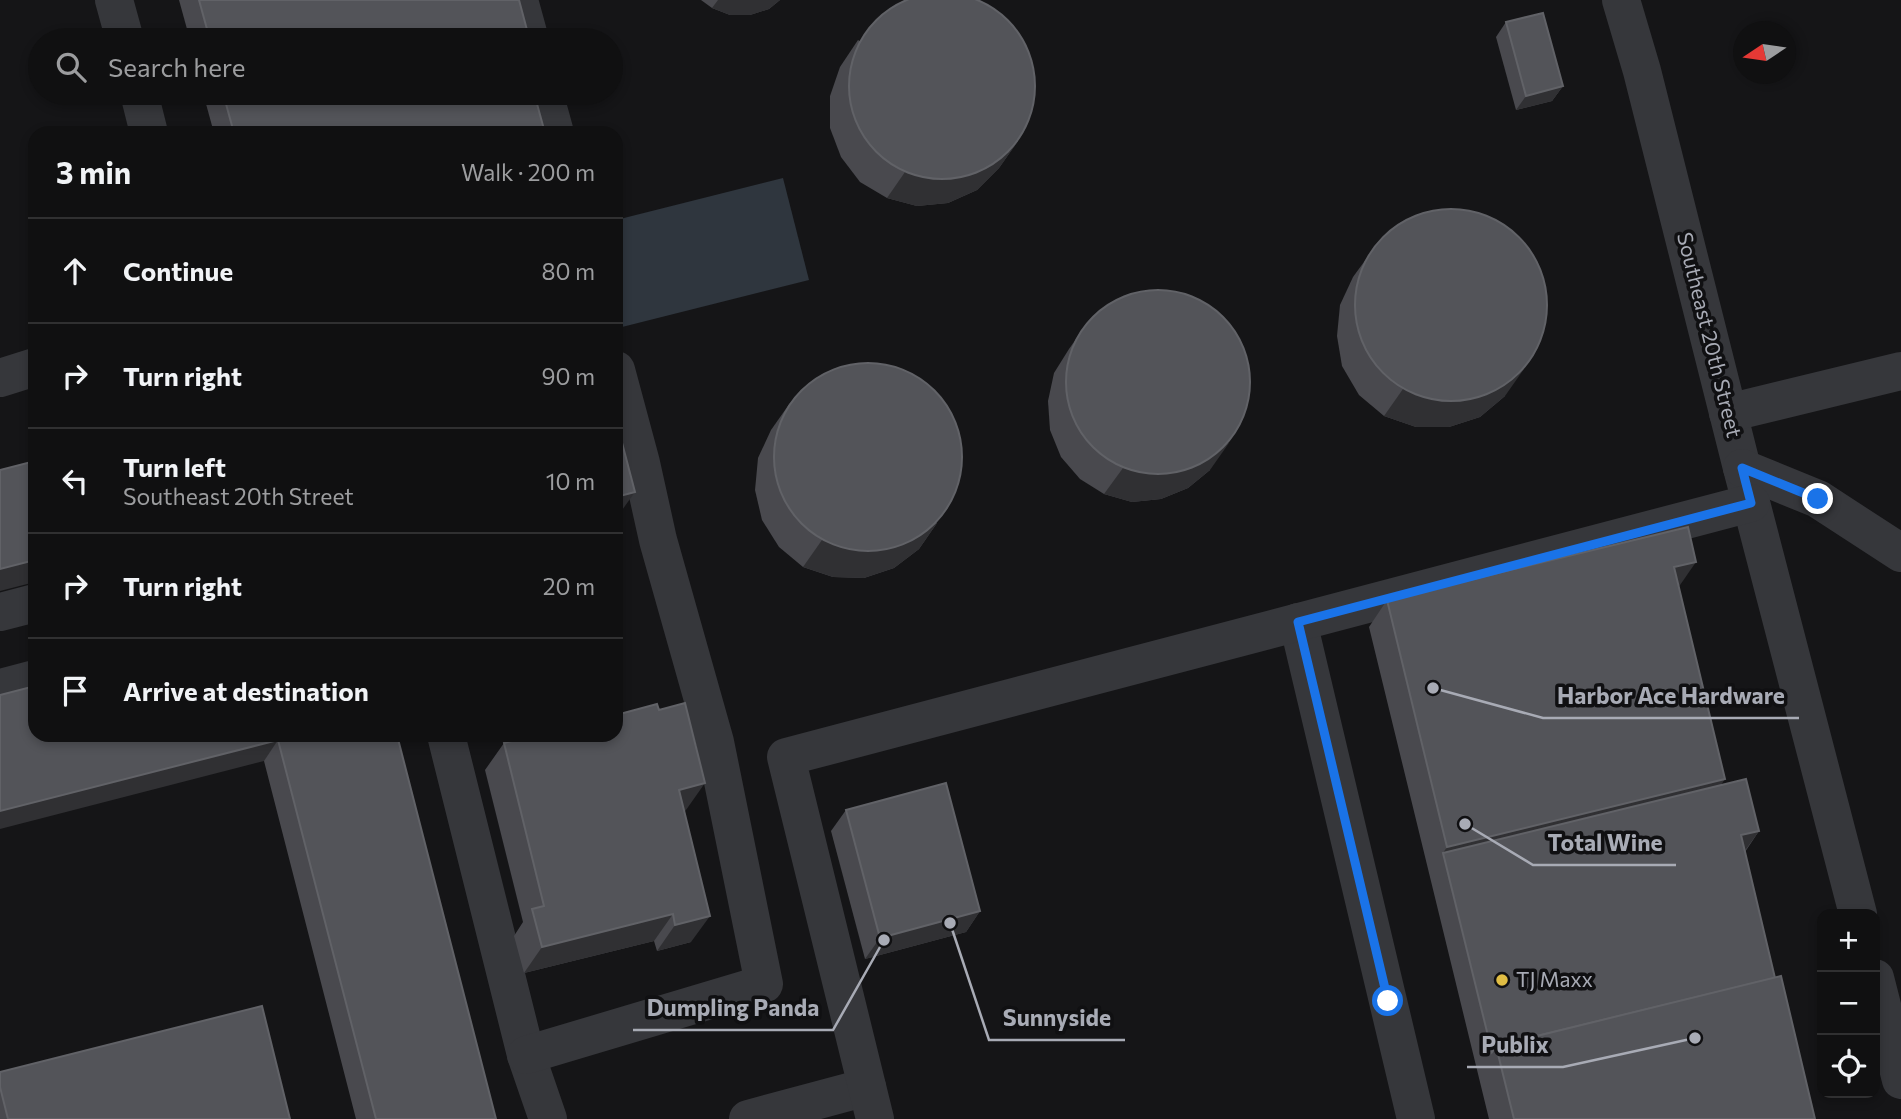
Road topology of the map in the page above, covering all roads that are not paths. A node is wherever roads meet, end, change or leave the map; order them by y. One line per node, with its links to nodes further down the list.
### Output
1 (114, 0): 4 (lane)
2 (519, 0): 5 (lane)
3 (1621, 0): 14 (lane, Southeast 20th Street)
4 (122, 28)
5 (527, 28)
6 (142, 105): 8 (lane)
7 (547, 105): 9 (lane)
8 (147, 126)
9 (553, 126)
10 (28, 369): 12 (lane)
11 (1901, 371): 14 (lane)
12 (0, 378)
13 (623, 396): 25 (lane)
14 (1728, 413): 15 (lane, Southeast 20th Street)
15 (1747, 486): 16 (lane); 19 (lane); 23 (lane, Southeast 20th Street)
16 (1901, 553)
17 (28, 605): 18 (lane)
18 (0, 612)
19 (1298, 622): 27 (lane); 30 (lane)
20 (28, 681): 21 (lane)
21 (0, 688)
22 (448, 742): 25 (lane)
23 (1857, 909)
24 (1880, 998): 26 (lane)
25 (526, 1055): 28 (lane)
26 (1901, 1080)
27 (871, 1103): 29 (lane)
28 (548, 1119)
29 (748, 1119)
30 (1416, 1119)

